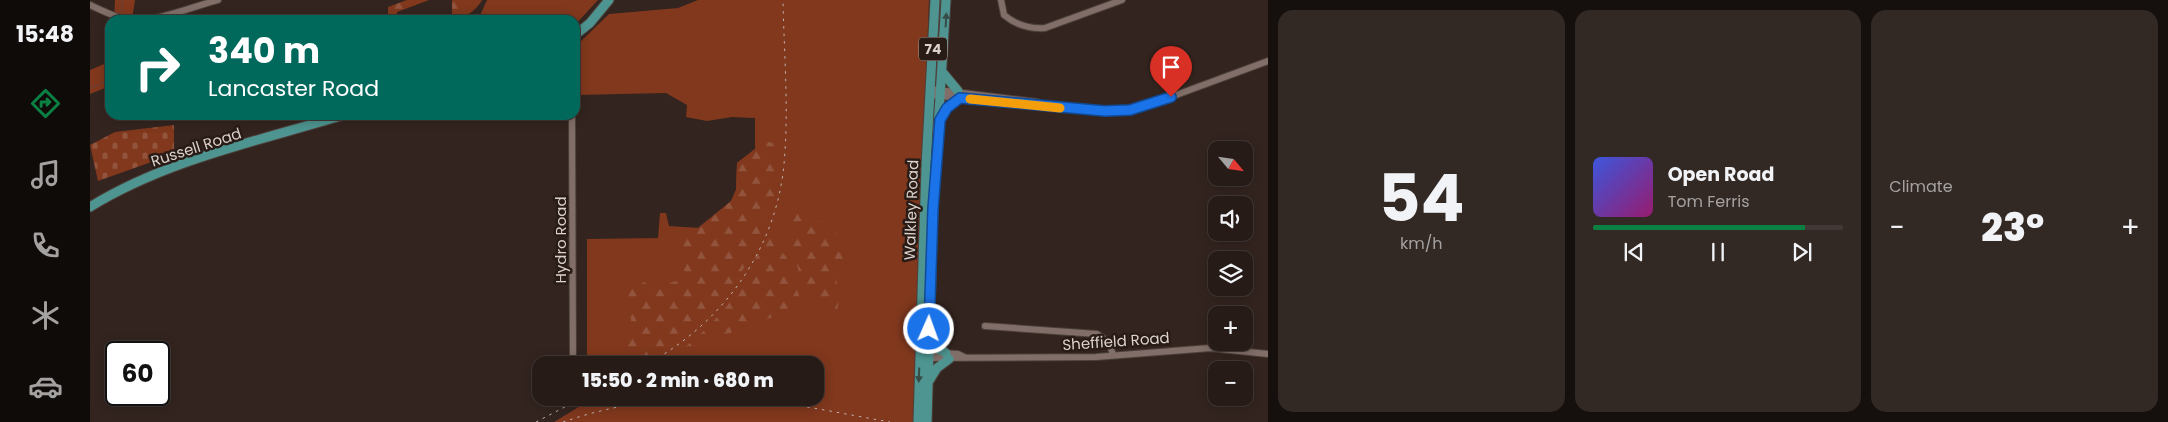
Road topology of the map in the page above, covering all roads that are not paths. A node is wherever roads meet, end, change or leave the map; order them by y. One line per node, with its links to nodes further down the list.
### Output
1 (218, 0): 9 (street)
2 (609, 0): 10 (main road)
3 (936, 0): 13 (main road, Walkley Road / 74)
4 (946, 0): 12 (main road, Walkley Road / 74, one-way to 4)
5 (1001, 0): 6 (street)
6 (1122, 0)
7 (90, 5): 8 (street)
8 (115, 15)
9 (163, 15)
10 (580, 31)
11 (1268, 61): 15 (street)
12 (943, 74): 14 (main road, Walkley Road / 74); 15 (main road)
13 (930, 92): 14 (street); 20 (main road, Walkley Road / 74)
14 (941, 93): 15 (street); 18 (main road, Walkley Road / 74)
15 (959, 95): 18 (main road)
16 (328, 120): 19 (main road, Russell Road)
17 (572, 120): 27 (street, Hydro Road)
18 (940, 120): 20 (main road, Walkley Road / 74)
19 (90, 208)
20 (927, 242): 21 (main road, Walkley Road / 74)
21 (926, 274): 23 (main road, Walkley Road / 74); 25 (main road, Walkley Road / 74)
22 (985, 326): 26 (street)
23 (929, 329): 25 (main road, Walkley Road / 74); 28 (main road)
24 (1268, 354): 26 (street, Sheffield Road)
25 (924, 355): 28 (street, Sheffield Road); 29 (main road, Walkley Road / 74)
26 (1113, 355): 28 (street, Sheffield Road)
27 (574, 356)
28 (947, 356): 29 (main road)
29 (925, 391): 30 (main road, Walkley Road / 74); 31 (main road, Walkley Road / 74)
30 (918, 422)
31 (927, 422)

